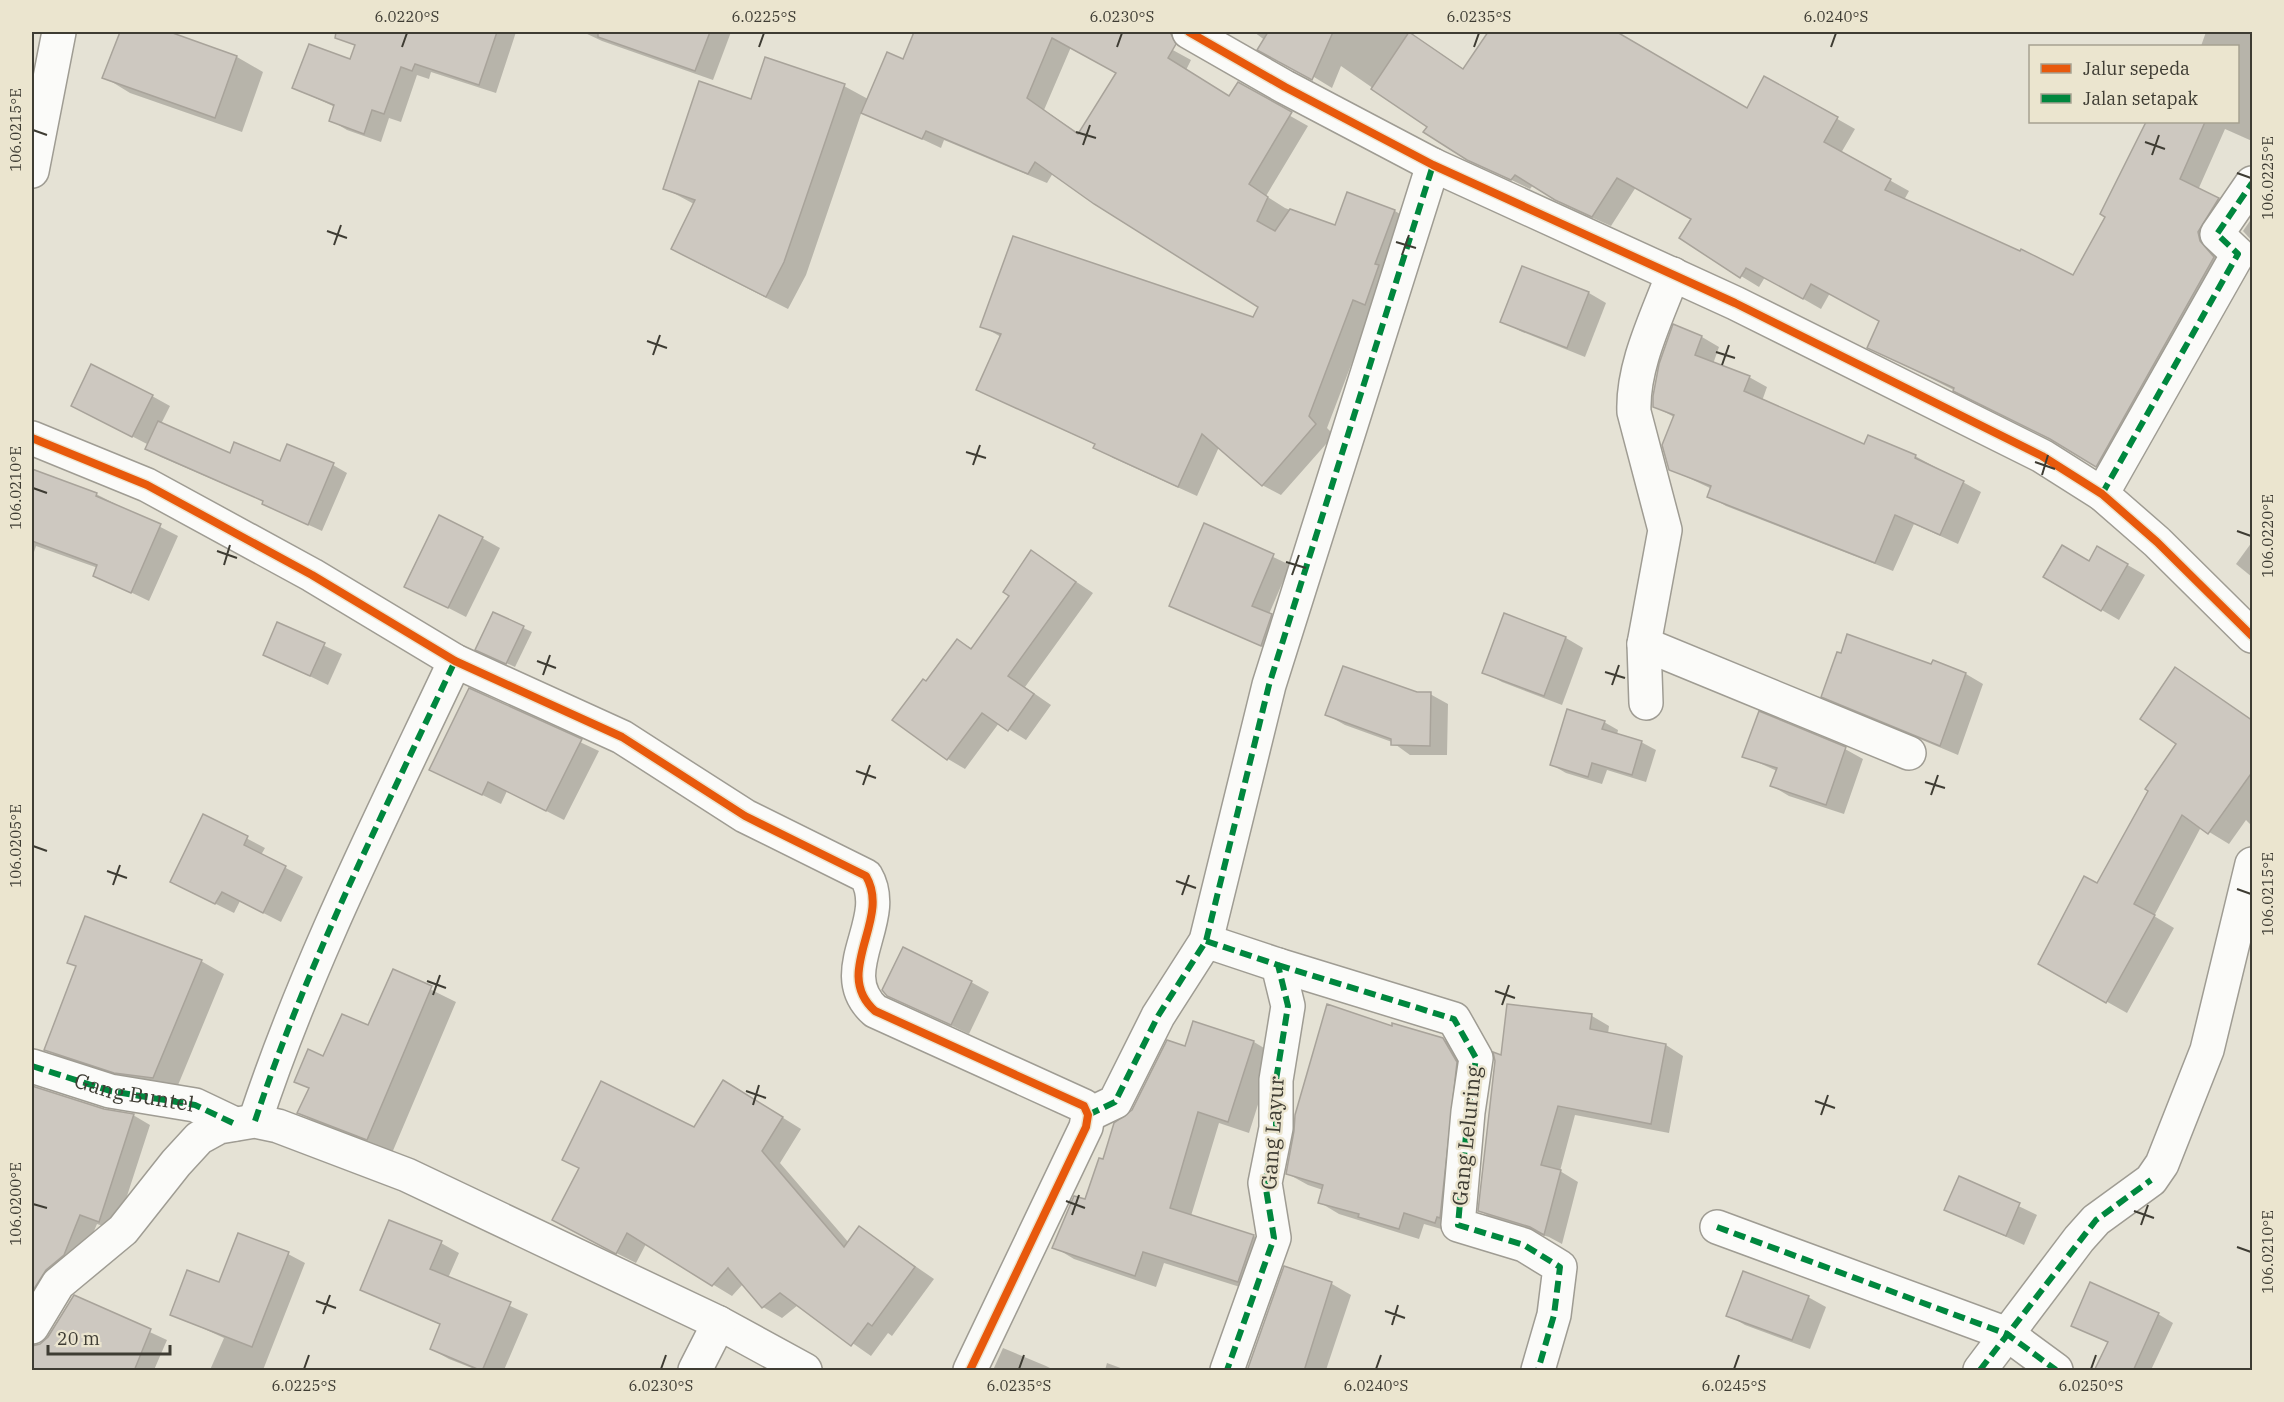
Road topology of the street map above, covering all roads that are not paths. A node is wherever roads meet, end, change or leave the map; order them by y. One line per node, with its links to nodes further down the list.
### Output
1 (59, 32): 4 (street)
2 (1189, 32): 3 (street)
3 (1433, 165): 6 (street); 15 (street)
4 (32, 171)
5 (2253, 183): 8 (street)
6 (1673, 274): 8 (street); 10 (street)
7 (32, 438): 11 (street)
8 (2102, 494): 9 (street)
9 (2253, 636)
10 (1644, 644): 12 (street); 13 (street)
11 (455, 661): 18 (street); 19 (street)
12 (1646, 703)
13 (1910, 753)
14 (2253, 864): 23 (street)
15 (1206, 941): 16 (street); 18 (street)
16 (1278, 965): 27 (street, Gang Layur); 28 (street, Gang Leluring)
17 (32, 1066): 19 (street, Gang Buntel)
18 (1088, 1115): 26 (street)
19 (245, 1123): 21 (street, Gang Buntel); 22 (street)
20 (1717, 1227): 23 (street)
21 (719, 1323): 24 (street); 25 (street, Gang Buntel)
22 (32, 1327)
23 (2007, 1334): 29 (street); 30 (street)
24 (696, 1371)
25 (805, 1371)
26 (970, 1371)
27 (1227, 1371)
28 (1538, 1371)
29 (1980, 1371)
30 (2056, 1371)

